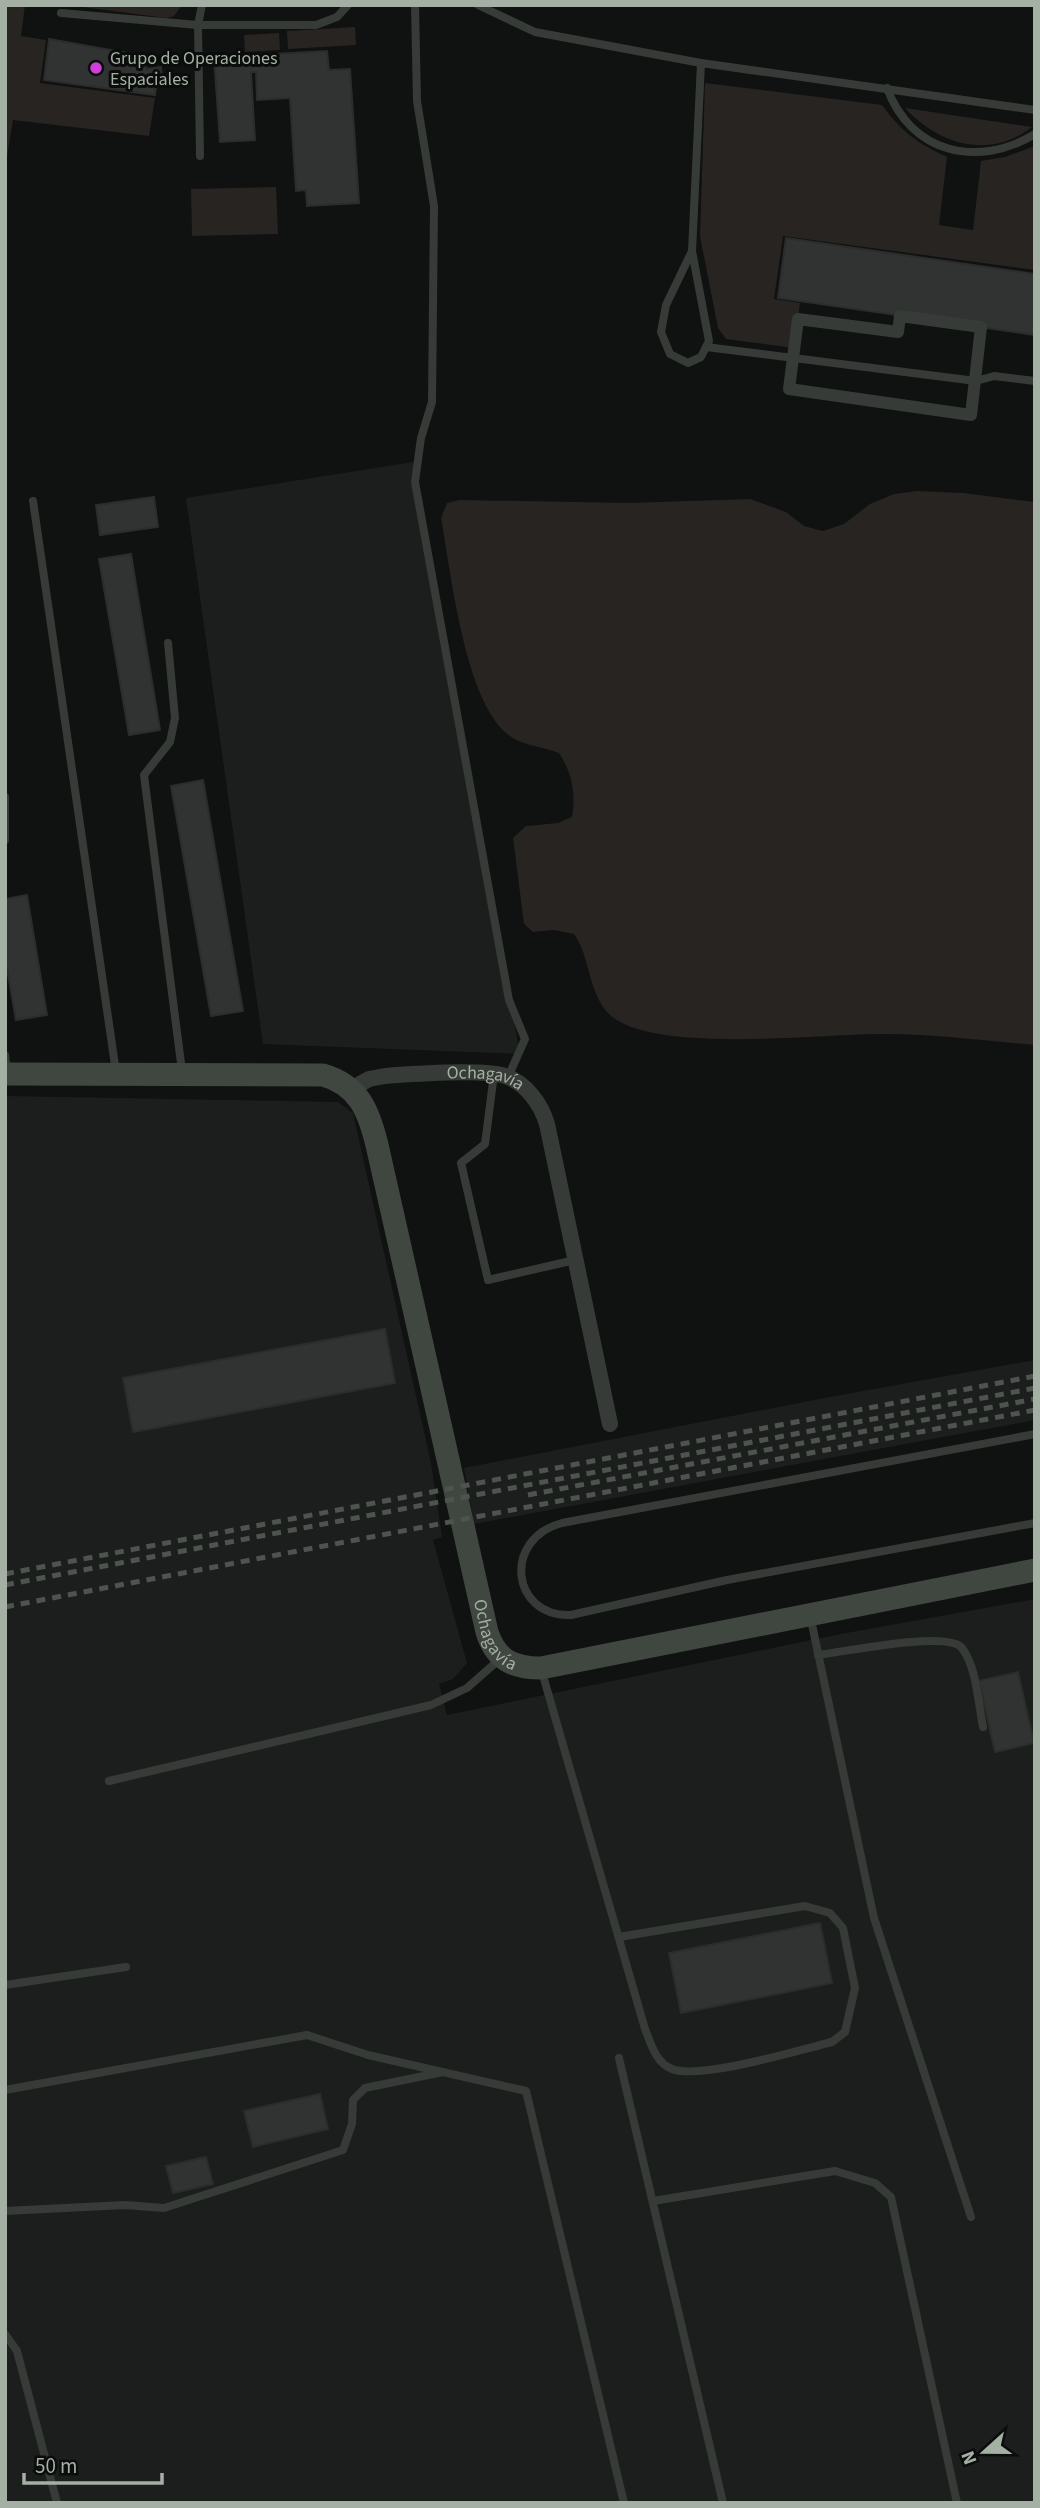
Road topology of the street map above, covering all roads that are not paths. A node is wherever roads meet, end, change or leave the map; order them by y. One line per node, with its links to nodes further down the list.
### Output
1 (202, 5): 6 (lane)
2 (348, 5): 6 (lane)
3 (415, 5): 24 (lane)
4 (478, 5): 7 (lane)
5 (61, 13): 6 (lane)
6 (198, 25): 11 (lane)
7 (701, 63): 8 (lane); 12 (lane)
8 (887, 88): 9 (lane); 10 (lane)
9 (1035, 110)
10 (1035, 134)
11 (200, 156)
12 (692, 251): 13 (lane); 13 (lane)
13 (706, 347): 14 (lane)
14 (793, 358): 15 (lane); 15 (street); 15 (street)
15 (976, 381): 16 (lane)
16 (1035, 381)
17 (33, 501): 23 (lane)
18 (168, 643): 22 (lane)
19 (5, 797): 20 (lane)
20 (5, 840)
21 (6, 1068): 23 (main road)
22 (182, 1074): 23 (main road); 25 (main road)
23 (116, 1075)
24 (501, 1076): 25 (street, Ochagavía); 26 (street, Ochagavía); 26 (lane)
25 (351, 1089): 33 (main road, Ochagavía)
26 (575, 1260): 27 (street, Ochagavía)
27 (610, 1424)
28 (1035, 1434): 29 (lane)
29 (1035, 1523)
30 (1035, 1570): 31 (main road, Ochagavía)
31 (810, 1615): 32 (lane); 34 (main road, Ochagavía)
32 (818, 1655): 35 (lane); 45 (lane)
33 (501, 1658): 34 (main road, Ochagavía); 36 (lane)
34 (541, 1668): 37 (lane)
35 (983, 1727)
36 (110, 1781)
37 (619, 1937): 37 (lane)
38 (126, 1967): 39 (lane)
39 (5, 1984)
40 (619, 2058): 43 (lane)
41 (446, 2071): 42 (lane); 44 (lane); 48 (lane)
42 (5, 2090)
43 (653, 2202): 49 (lane); 50 (lane)
44 (5, 2211)
45 (971, 2217)
46 (5, 2334): 47 (lane)
47 (57, 2503)
48 (624, 2503)
49 (723, 2503)
50 (957, 2503)

